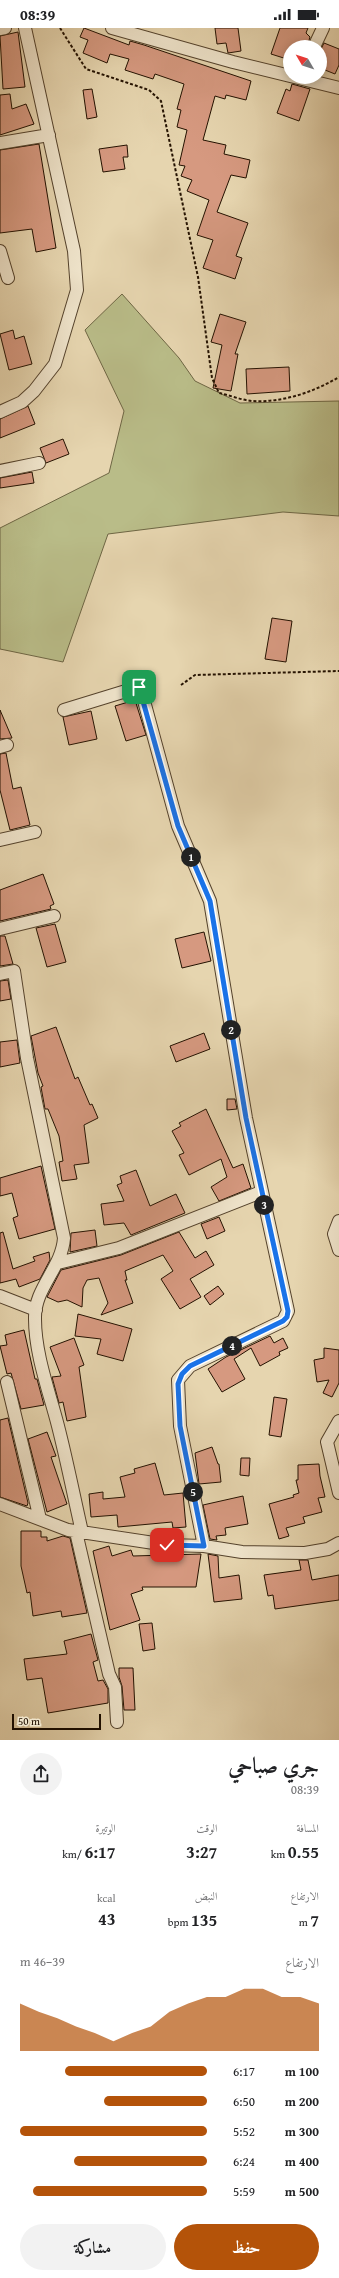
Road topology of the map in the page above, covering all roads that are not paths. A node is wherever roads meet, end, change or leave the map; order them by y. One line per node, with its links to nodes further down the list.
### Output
1 (5, 28): 5 (street)
2 (26, 28): 10 (street)
3 (112, 28): 7 (street)
4 (323, 28): 6 (street)
5 (0, 29)
6 (317, 40)
7 (283, 74)
8 (323, 84): 9 (street)
9 (339, 88)
10 (49, 135): 11 (street); 14 (street)
11 (0, 143)
12 (0, 251): 13 (street)
13 (8, 278)
14 (0, 412)
15 (39, 463): 16 (street)
16 (0, 470)
17 (64, 710): 23 (street)
18 (35, 832): 19 (street)
19 (0, 840)
20 (54, 916): 21 (street)
21 (0, 929)
22 (0, 974): 26 (street)
23 (261, 1192): 26 (street); 36 (street)
24 (339, 1221): 25 (street)
25 (339, 1250)
26 (58, 1263): 28 (street)
27 (0, 1296): 28 (street)
28 (36, 1310): 34 (street)
29 (7, 1382): 33 (street)
30 (339, 1421): 31 (street)
31 (339, 1493)
32 (0, 1504): 33 (street)
33 (40, 1519): 34 (street)
34 (79, 1532): 36 (street); 37 (street)
35 (339, 1543): 36 (street)
36 (204, 1546)
37 (117, 1722)

